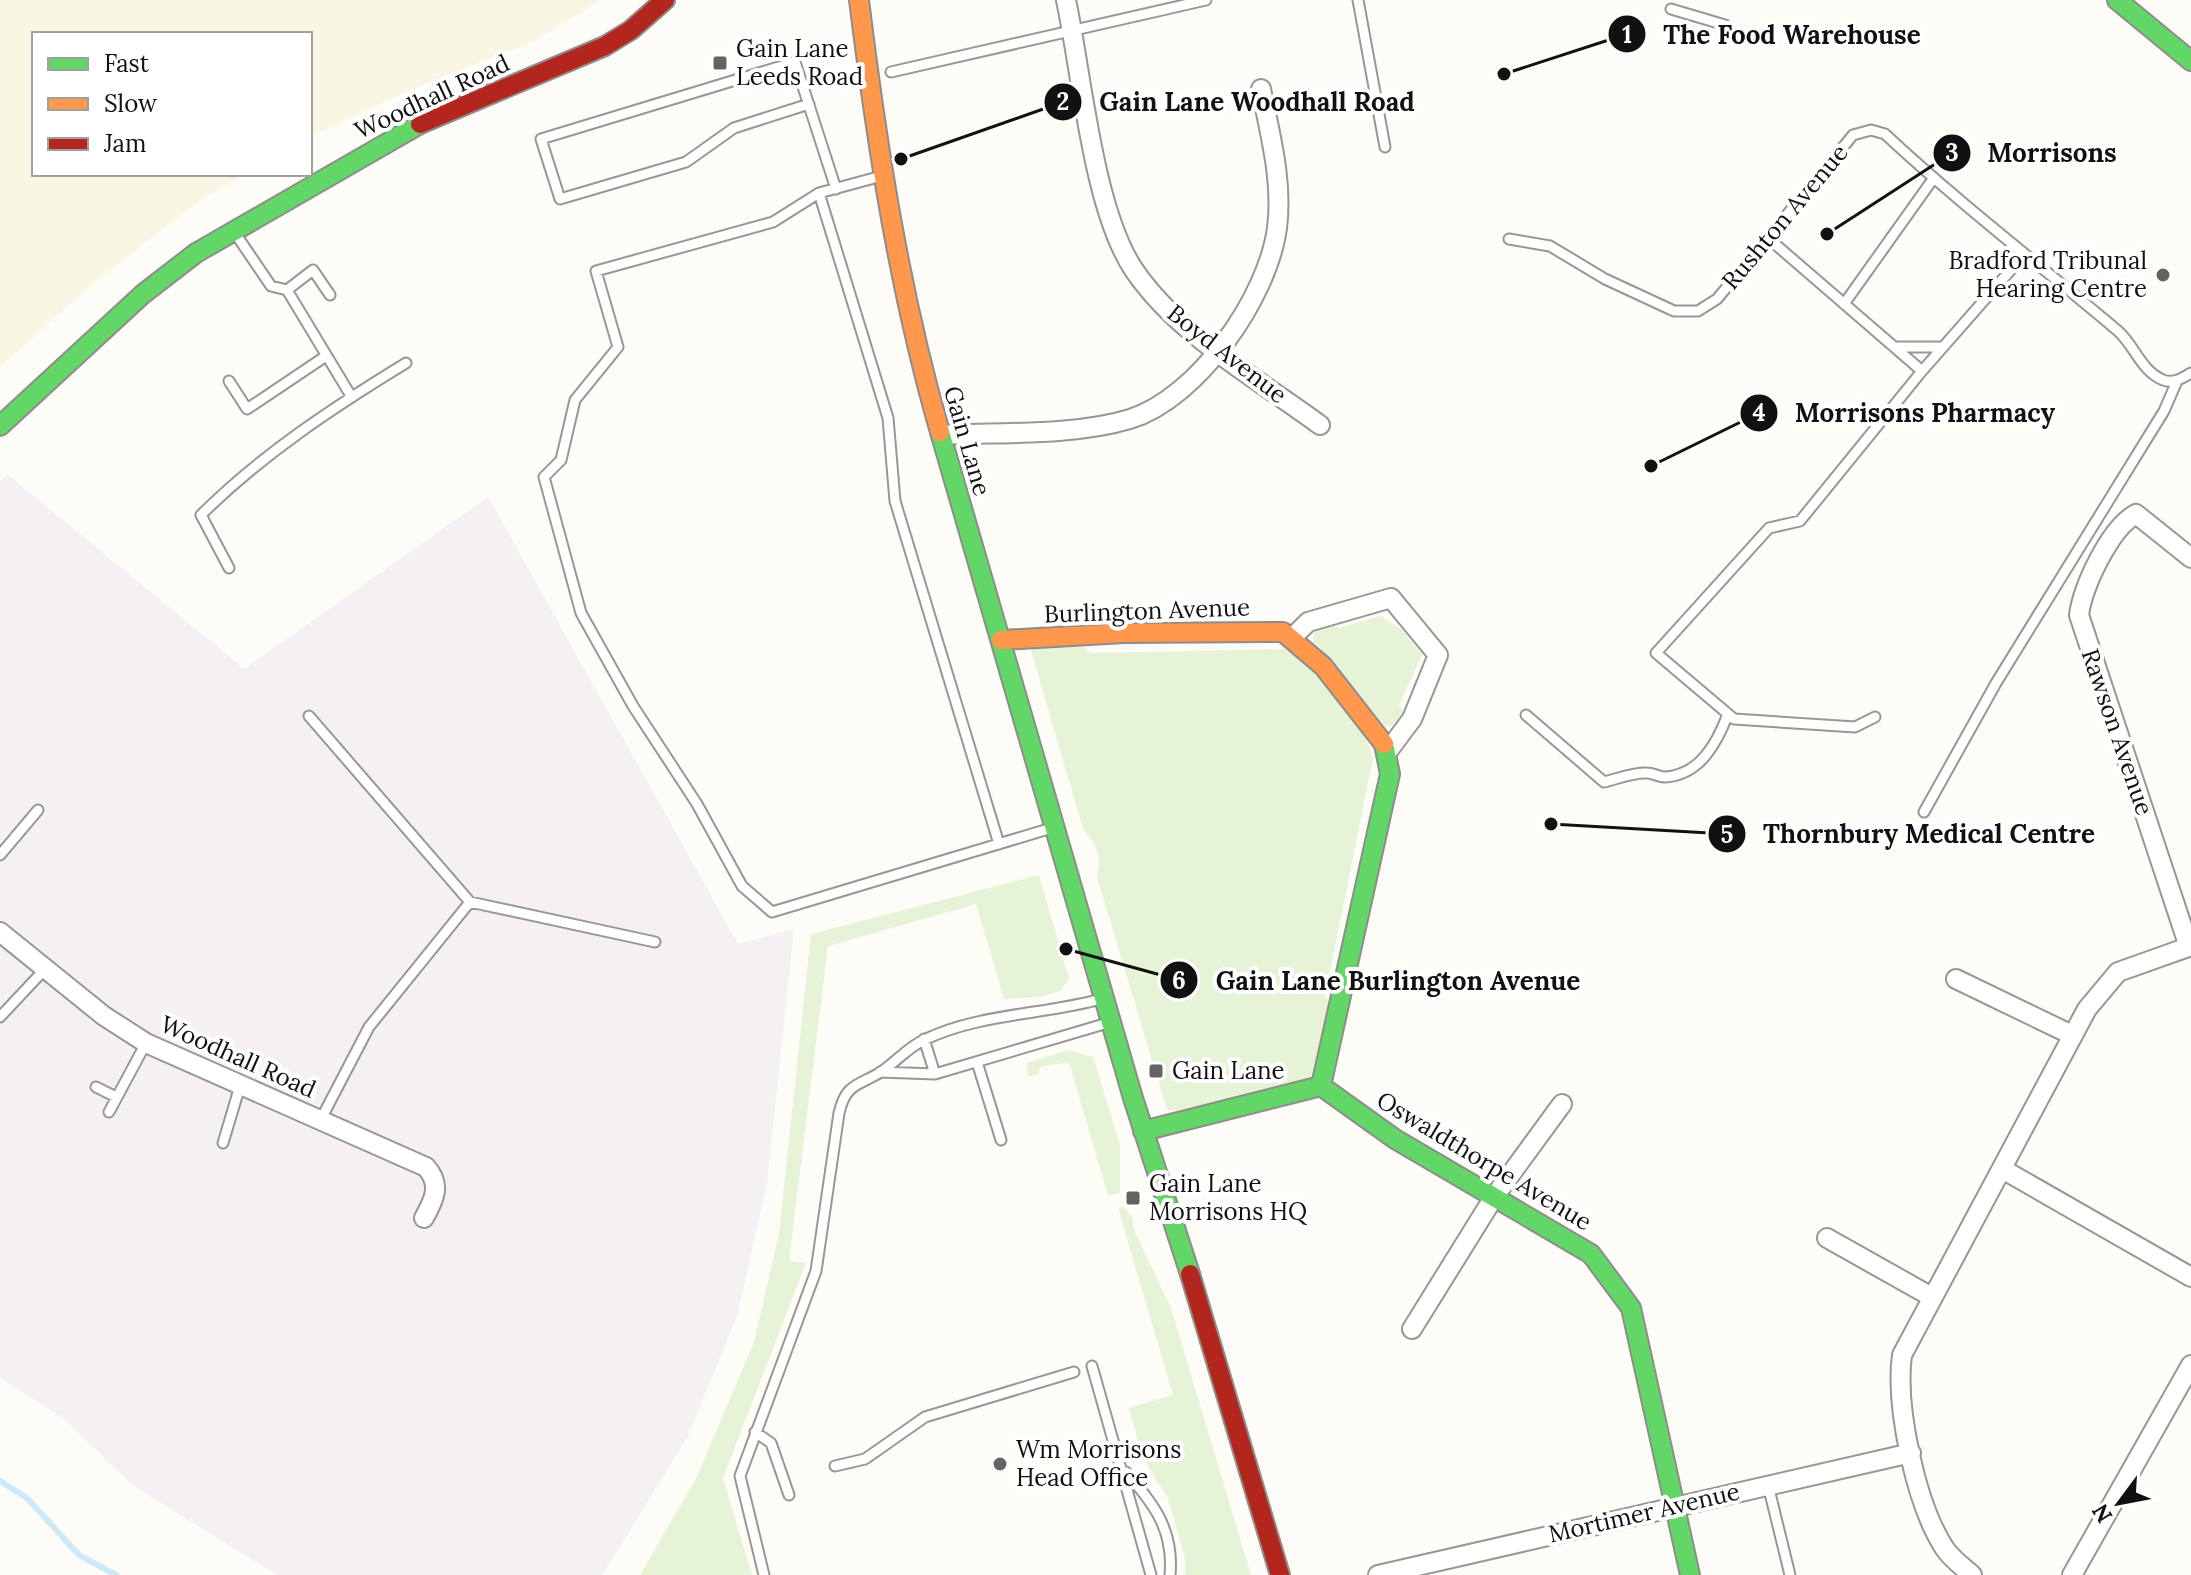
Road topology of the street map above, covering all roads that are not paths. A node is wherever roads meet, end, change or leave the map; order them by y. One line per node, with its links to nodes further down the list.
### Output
1 (665, 0): 19 (street, Woodhall Road)
2 (859, 0): 15 (street, Gain Lane)
3 (1066, 0): 9 (street, Boyd Avenue)
4 (1206, 0): 9 (lane)
5 (1358, 0): 14 (lane)
6 (2125, 3): 10 (street)
7 (1671, 9): 8 (lane)
8 (1725, 25)
9 (1073, 30): 11 (lane); 28 (street, Boyd Avenue)
10 (2191, 61)
11 (891, 72)
12 (1261, 89): 28 (street)
13 (809, 104): 13 (lane); 17 (lane)
14 (1385, 147)
15 (881, 177): 17 (lane); 38 (street, Gain Lane)
16 (1933, 179): 20 (lane, Rushton Avenue); 22 (lane, Rushton Avenue); 25 (lane)
17 (836, 189): 18 (lane)
18 (819, 193): 51 (lane); 51 (lane)
19 (234, 230): 23 (lane); 37 (street, Woodhall Road)
20 (1768, 238): 21 (lane, Rushton Avenue); 25 (lane)
21 (1509, 239)
22 (2023, 256): 27 (lane); 34 (lane, Rushton Avenue)
23 (287, 290): 24 (lane); 29 (lane)
24 (330, 295)
25 (1844, 304): 26 (lane)
26 (1894, 347): 27 (lane); 31 (lane)
27 (1942, 347): 31 (lane)
28 (1219, 351): 36 (street, Boyd Avenue); 38 (street)
29 (326, 356): 33 (lane); 35 (lane)
30 (406, 363): 35 (lane)
31 (1922, 371): 43 (lane)
32 (2191, 373): 34 (lane)
33 (229, 381)
34 (2177, 381): 49 (lane)
35 (351, 396): 40 (lane)
36 (1320, 425)
37 (0, 426)
38 (941, 435): 42 (street, Gain Lane)
39 (2191, 558): 56 (street, Rawson Avenue)
40 (229, 568)
41 (1294, 636): 42 (street, Burlington Avenue); 47 (street); 47 (street)
42 (1001, 640): 50 (street, Gain Lane)
43 (1728, 714): 44 (lane); 46 (lane)
44 (1526, 715)
45 (309, 716): 53 (lane)
46 (1875, 717)
47 (1388, 751): 69 (street)
48 (38, 810): 52 (lane)
49 (1924, 812)
50 (1055, 827): 51 (lane); 59 (street, Gain Lane)
51 (999, 844)
52 (0, 855)
53 (470, 902): 55 (lane); 74 (lane)
54 (0, 932): 57 (street, Woodhall Road)
55 (655, 942)
56 (2190, 946): 62 (street)
57 (45, 969): 60 (lane); 64 (street, Woodhall Road)
58 (1956, 979): 62 (street)
59 (1104, 998): 61 (street, Gain Lane); 63 (lane)
60 (0, 1017)
61 (1111, 1022): 65 (lane); 75 (street, Gain Lane)
62 (2072, 1035): 78 (street)
63 (924, 1039): 66 (lane); 67 (lane)
64 (146, 1043): 68 (street, Woodhall Road); 71 (lane)
65 (977, 1062): 67 (lane); 76 (lane)
66 (880, 1072): 67 (lane); 88 (lane)
67 (935, 1074)
68 (240, 1086): 74 (street, Woodhall Road); 77 (lane)
69 (1321, 1086): 75 (street); 79 (street, Oswaldthorpe Avenue)
70 (96, 1087): 71 (lane)
71 (116, 1097): 73 (lane)
72 (1562, 1104): 79 (street)
73 (109, 1112)
74 (321, 1119): 80 (street, Woodhall Road)
75 (1143, 1131): 98 (street, Gain Lane)
76 (1001, 1140)
77 (223, 1143)
78 (2004, 1170): 82 (street); 83 (street)
79 (1494, 1197): 84 (street); 94 (street, Oswaldthorpe Avenue)
80 (424, 1218)
81 (1827, 1238): 83 (street)
82 (2191, 1277)
83 (1930, 1296): 89 (street)
84 (1412, 1329)
85 (2191, 1365): 103 (street)
86 (1092, 1366): 91 (lane)
87 (1074, 1372): 90 (lane)
88 (755, 1432): 93 (lane); 95 (lane)
89 (1911, 1453): 92 (street, Mortimer Avenue); 102 (street)
90 (835, 1466)
91 (1124, 1470): 96 (lane); 97 (lane)
92 (1768, 1485): 94 (street, Mortimer Avenue); 101 (lane)
93 (789, 1495)
94 (1673, 1506): 99 (street, Mortimer Avenue); 100 (street, Oswaldthorpe Avenue)
95 (764, 1575)
96 (1151, 1575)
97 (1170, 1575)
98 (1280, 1575)
99 (1378, 1575)
100 (1690, 1575)
101 (1790, 1575)
102 (1972, 1575)
103 (2072, 1575)

